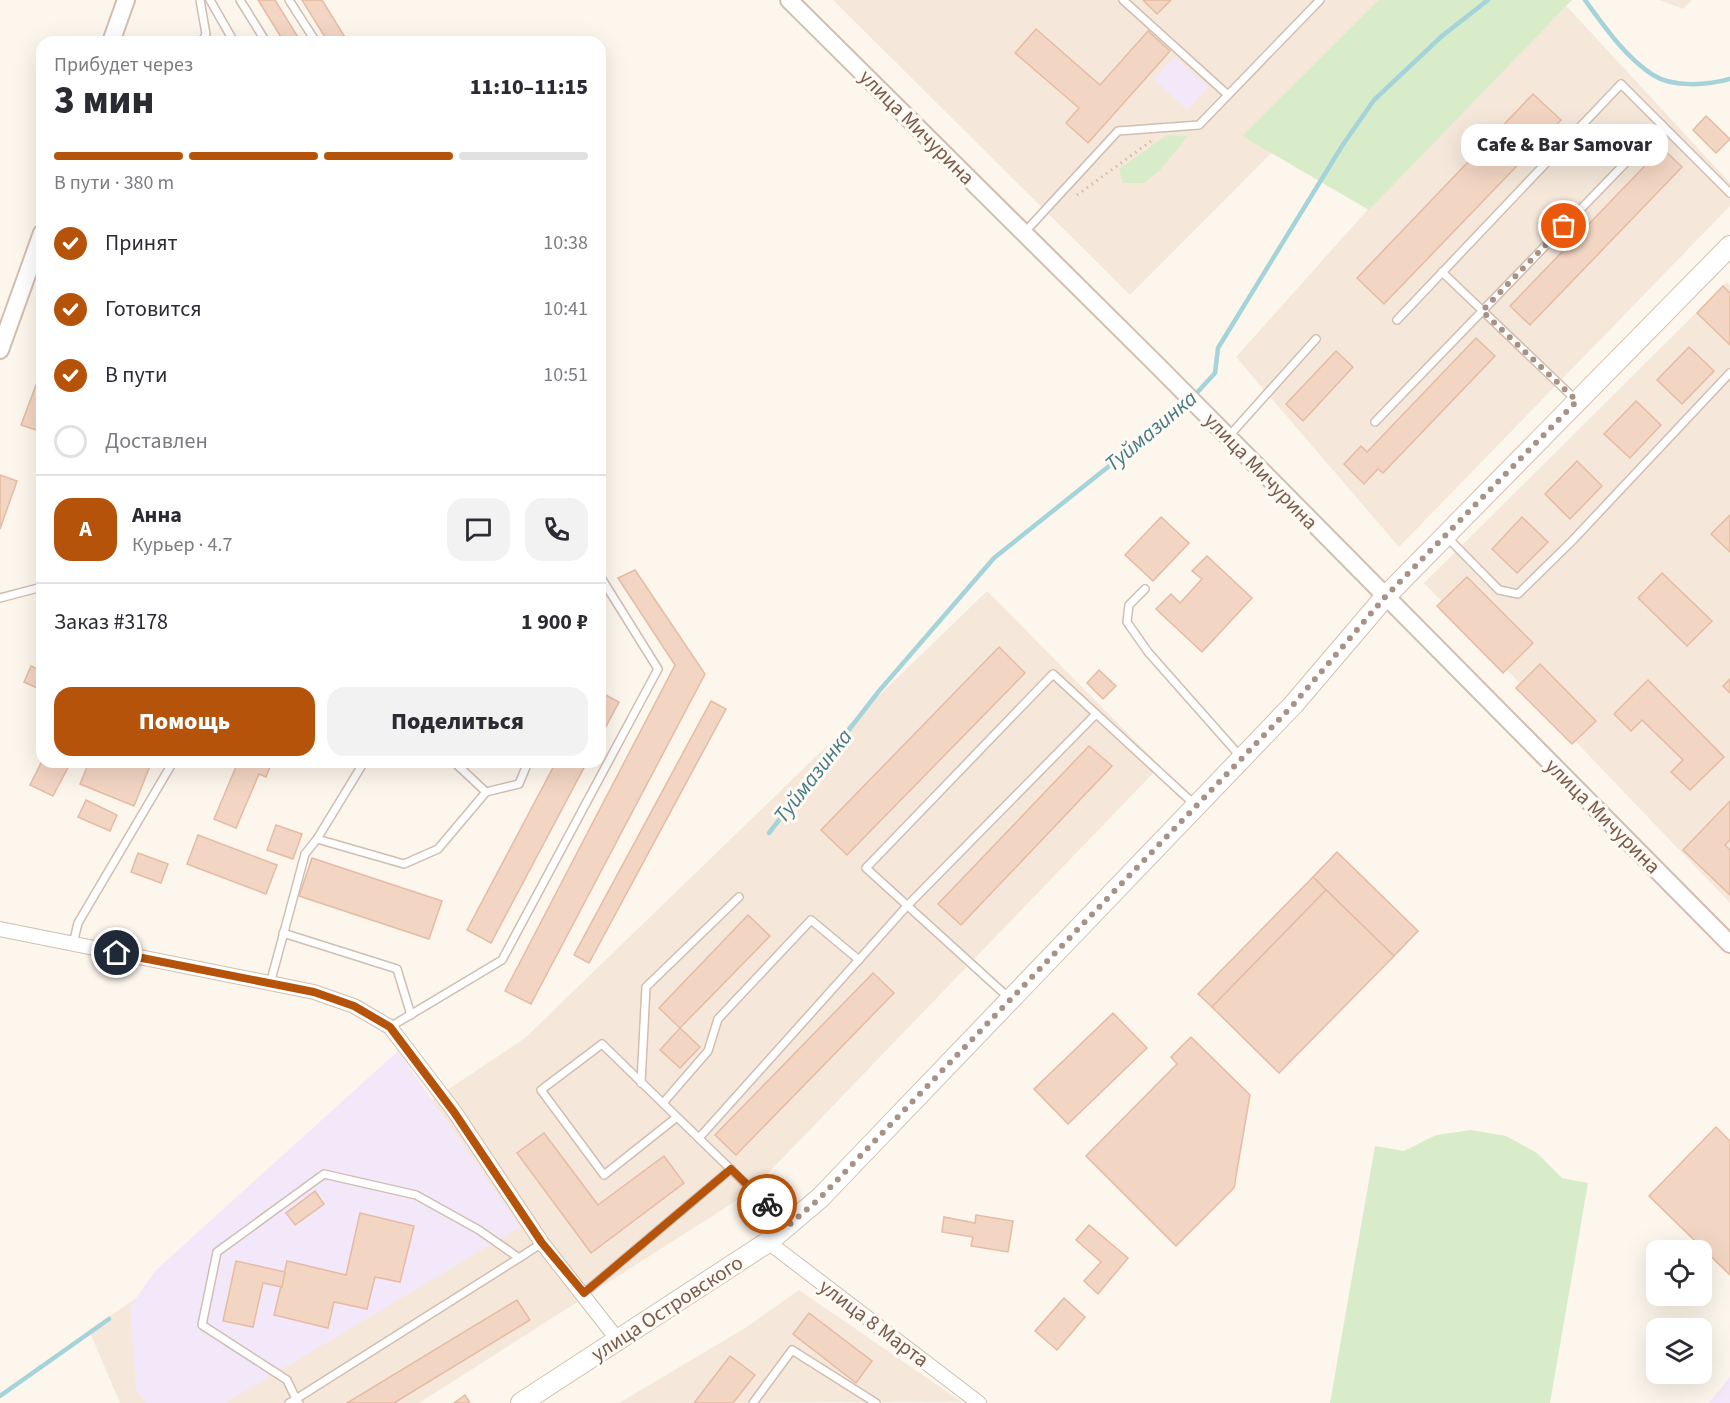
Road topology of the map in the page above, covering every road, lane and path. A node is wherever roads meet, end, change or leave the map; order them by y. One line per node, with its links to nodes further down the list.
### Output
1 (126, 0): 9 (street)
2 (200, 0): 10 (lane)
3 (210, 0): 11 (lane)
4 (240, 0): 12 (lane)
5 (289, 0): 13 (lane)
6 (789, 0): 17 (street, улица Мичурина)
7 (1123, 0): 14 (lane)
8 (1320, 0): 14 (lane)
9 (113, 36)
10 (205, 36)
11 (231, 36)
12 (262, 36)
13 (312, 36)
14 (1227, 95): 17 (lane)
15 (1662, 125): 16 (lane); 20 (lane); 21 (lane)
16 (1730, 193)
17 (1024, 233): 28 (street, улица Мичурина)
18 (1730, 246): 26 (main road, улица Островского)
19 (36, 250): 24 (street)
20 (1442, 272): 21 (lane); 22 (lane)
21 (1482, 311): 26 (lane); 27 (lane)
22 (1397, 320)
23 (1316, 339): 28 (lane)
24 (0, 350)
25 (1730, 373): 29 (lane)
26 (1577, 401): 29 (main road, улица Островского)
27 (1375, 422)
28 (1228, 437): 33 (street, улица Мичурина)
29 (1445, 536): 33 (main road, улица Островского)
30 (606, 586): 37 (lane)
31 (36, 589): 34 (lane)
32 (1145, 589): 36 (lane)
33 (1385, 597): 36 (main road, улица Островского); 51 (street, улица Мичурина)
34 (0, 598)
35 (1096, 714): 44 (lane); 47 (lane); 47 (lane)
36 (1242, 758): 44 (main road, улица Островского)
37 (606, 766)
38 (169, 768): 50 (lane)
39 (360, 768): 45 (lane)
40 (460, 768): 43 (lane)
41 (526, 768): 43 (lane)
42 (605, 768): 55 (lane)
43 (486, 792): 45 (lane)
44 (1196, 806): 54 (main road, улица Островского)
45 (317, 839): 49 (lane)
46 (739, 897): 57 (lane)
47 (907, 906): 52 (lane); 54 (lane)
48 (0, 929): 50 (street)
49 (283, 933): 53 (lane); 55 (lane)
50 (74, 944): 53 (street)
51 (1730, 944)
52 (859, 960): 58 (lane); 60 (lane)
53 (270, 984): 56 (street)
54 (1010, 999): 62 (main road, улица Островского)
55 (411, 1014): 56 (lane)
56 (390, 1027): 64 (street)
57 (641, 1083): 58 (lane); 59 (lane)
58 (663, 1103): 59 (lane)
59 (677, 1117): 60 (lane)
60 (699, 1138): 61 (lane)
61 (731, 1169): 62 (lane); 66 (lane)
62 (789, 1225): 63 (main road, улица Островского)
63 (768, 1242): 67 (main road, улица Островского); 69 (street, улица 8 Марта)
64 (542, 1243): 65 (lane); 66 (street)
65 (519, 1258): 68 (lane); 68 (lane)
66 (584, 1293): 67 (street)
67 (618, 1340): 70 (main road, улица Островского)
68 (294, 1401)
69 (977, 1402)
70 (521, 1403)
71 (753, 1403): 72 (lane)
72 (876, 1403)

